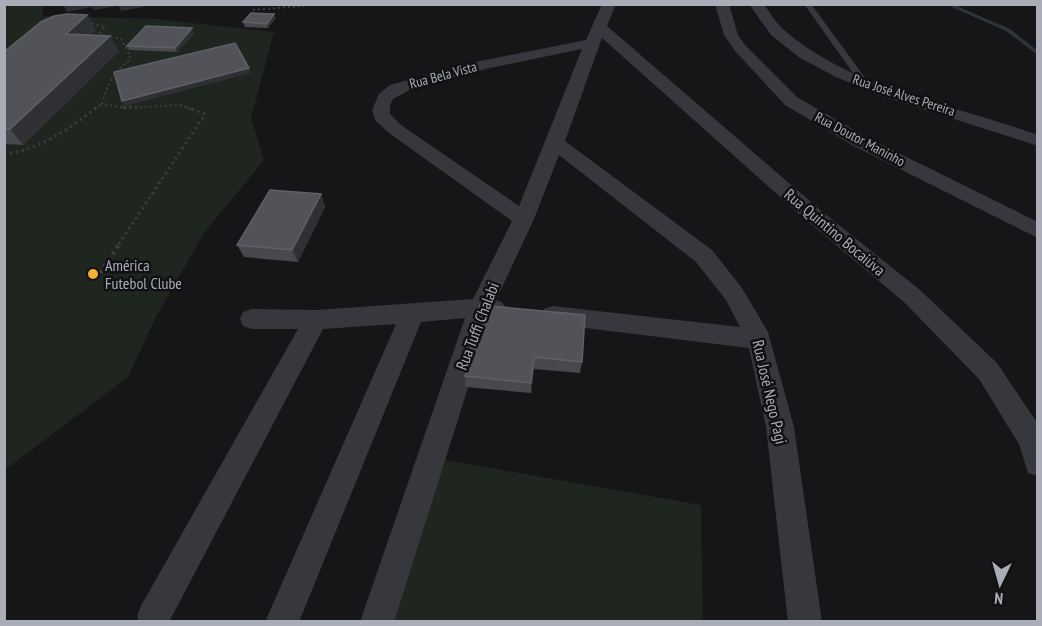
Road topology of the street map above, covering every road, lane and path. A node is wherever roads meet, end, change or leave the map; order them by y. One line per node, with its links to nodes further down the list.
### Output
1 (299, 4): 6 (path)
2 (609, 4): 8 (street, Rua Tuffi Chalabi)
3 (722, 4): 15 (street, Rua Doutor Maninho)
4 (756, 4): 9 (street, Rua José Alves Pereira)
5 (807, 4): 9 (lane)
6 (254, 10)
7 (86, 22): 10 (path)
8 (596, 35): 12 (street, Rua Tuffi Chalabi); 14 (street, Rua Bela Vista); 22 (street, Rua Quintino Bocaiúva)
9 (866, 85): 11 (street, Rua José Alves Pereira)
10 (102, 104): 13 (path); 16 (path)
11 (1038, 141)
12 (555, 143): 14 (street, Rua Tuffi Chalabi); 21 (street, Rua José Nego Pagi)
13 (4, 154)
14 (524, 219): 17 (street, Rua Tuffi Chalabi)
15 (1038, 231)
16 (99, 273)
17 (481, 308): 18 (street); 21 (street); 25 (street, Rua Tuffi Chalabi)
18 (412, 314): 20 (street); 24 (street)
19 (252, 319): 20 (street)
20 (316, 320): 23 (street)
21 (759, 339): 26 (street, Rua José Nego Pagi)
22 (1038, 463)
23 (154, 616)
24 (282, 621)
25 (377, 621)
26 (805, 621)

